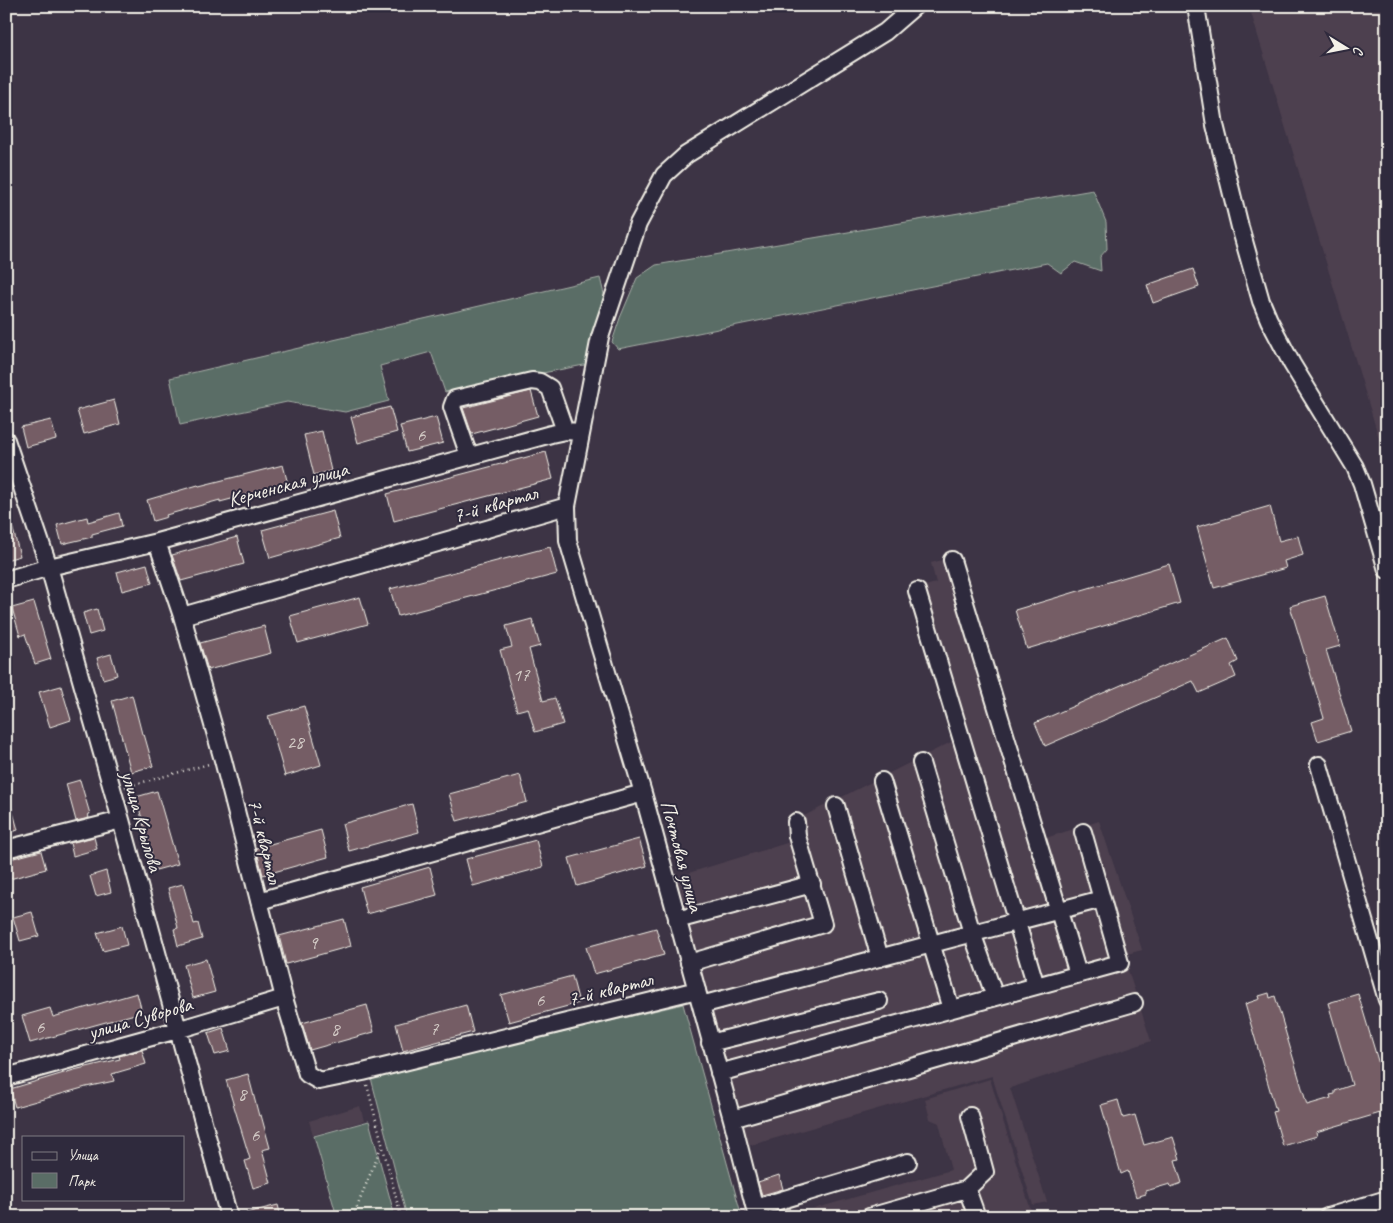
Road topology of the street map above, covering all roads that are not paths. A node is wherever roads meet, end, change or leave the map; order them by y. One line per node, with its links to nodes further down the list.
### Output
1 (916, 6): 3 (street, Почтовая улица)
2 (1196, 6): 10 (street)
3 (573, 431): 5 (street, Керченская улица); 5 (street); 6 (street, Почтовая улица)
4 (6, 440): 9 (street, улица Крылова)
5 (469, 456): 7 (street, Керченская улица)
6 (566, 506): 13 (street, 7-й квартал); 17 (street, Почтовая улица)
7 (157, 542): 9 (street, Керченская улица); 13 (street)
8 (952, 560): 26 (street)
9 (49, 567): 11 (street, Керченская улица); 19 (street, улица Крылова)
10 (1387, 570)
11 (6, 580)
12 (917, 591): 28 (street)
13 (182, 616): 25 (street, 7-й квартал)
14 (921, 763): 29 (street)
15 (1319, 765): 38 (street)
16 (882, 780): 30 (street)
17 (643, 793): 25 (street); 27 (street, Почтовая улица)
18 (836, 806): 31 (street)
19 (120, 820): 22 (street); 42 (street, улица Крылова)
20 (796, 822): 23 (street)
21 (1083, 832): 24 (street)
22 (6, 849)
23 (812, 884): 27 (street); 32 (street)
24 (1102, 899): 26 (street, 7-й квартал); 33 (street)
25 (259, 901): 37 (street, 7-й квартал)
26 (1058, 911): 28 (street, 7-й квартал); 33 (street)
27 (677, 920): 32 (street, Почтовая улица)
28 (1018, 921): 29 (street, 7-й квартал); 34 (street)
29 (972, 933): 30 (street, 7-й квартал); 36 (street)
30 (930, 944): 31 (street, 7-й квартал); 41 (street)
31 (880, 958): 35 (street, 7-й квартал)
32 (689, 963): 35 (street, Почтовая улица)
33 (1078, 974): 34 (street)
34 (1036, 986): 36 (street)
35 (699, 997): 37 (street, 7-й квартал); 43 (street, Почтовая улица)
36 (995, 997): 41 (street)
37 (284, 998): 42 (street, улица Суворова)
38 (1387, 1000)
39 (879, 1001): 43 (street)
40 (1134, 1003): 47 (street)
41 (950, 1009): 44 (street)
42 (177, 1030): 45 (street, улица Суворова); 52 (street, улица Крылова)
43 (710, 1043): 44 (street, Почтовая улица)
44 (719, 1073): 47 (street, Почтовая улица)
45 (6, 1077)
46 (970, 1116): 49 (street)
47 (732, 1119): 51 (street, Почтовая улица)
48 (908, 1162): 51 (street)
49 (968, 1189): 53 (street); 54 (street)
50 (1387, 1199): 55 (street)
51 (756, 1212)
52 (229, 1217)
53 (869, 1217)
54 (976, 1217)
55 (1326, 1217)

